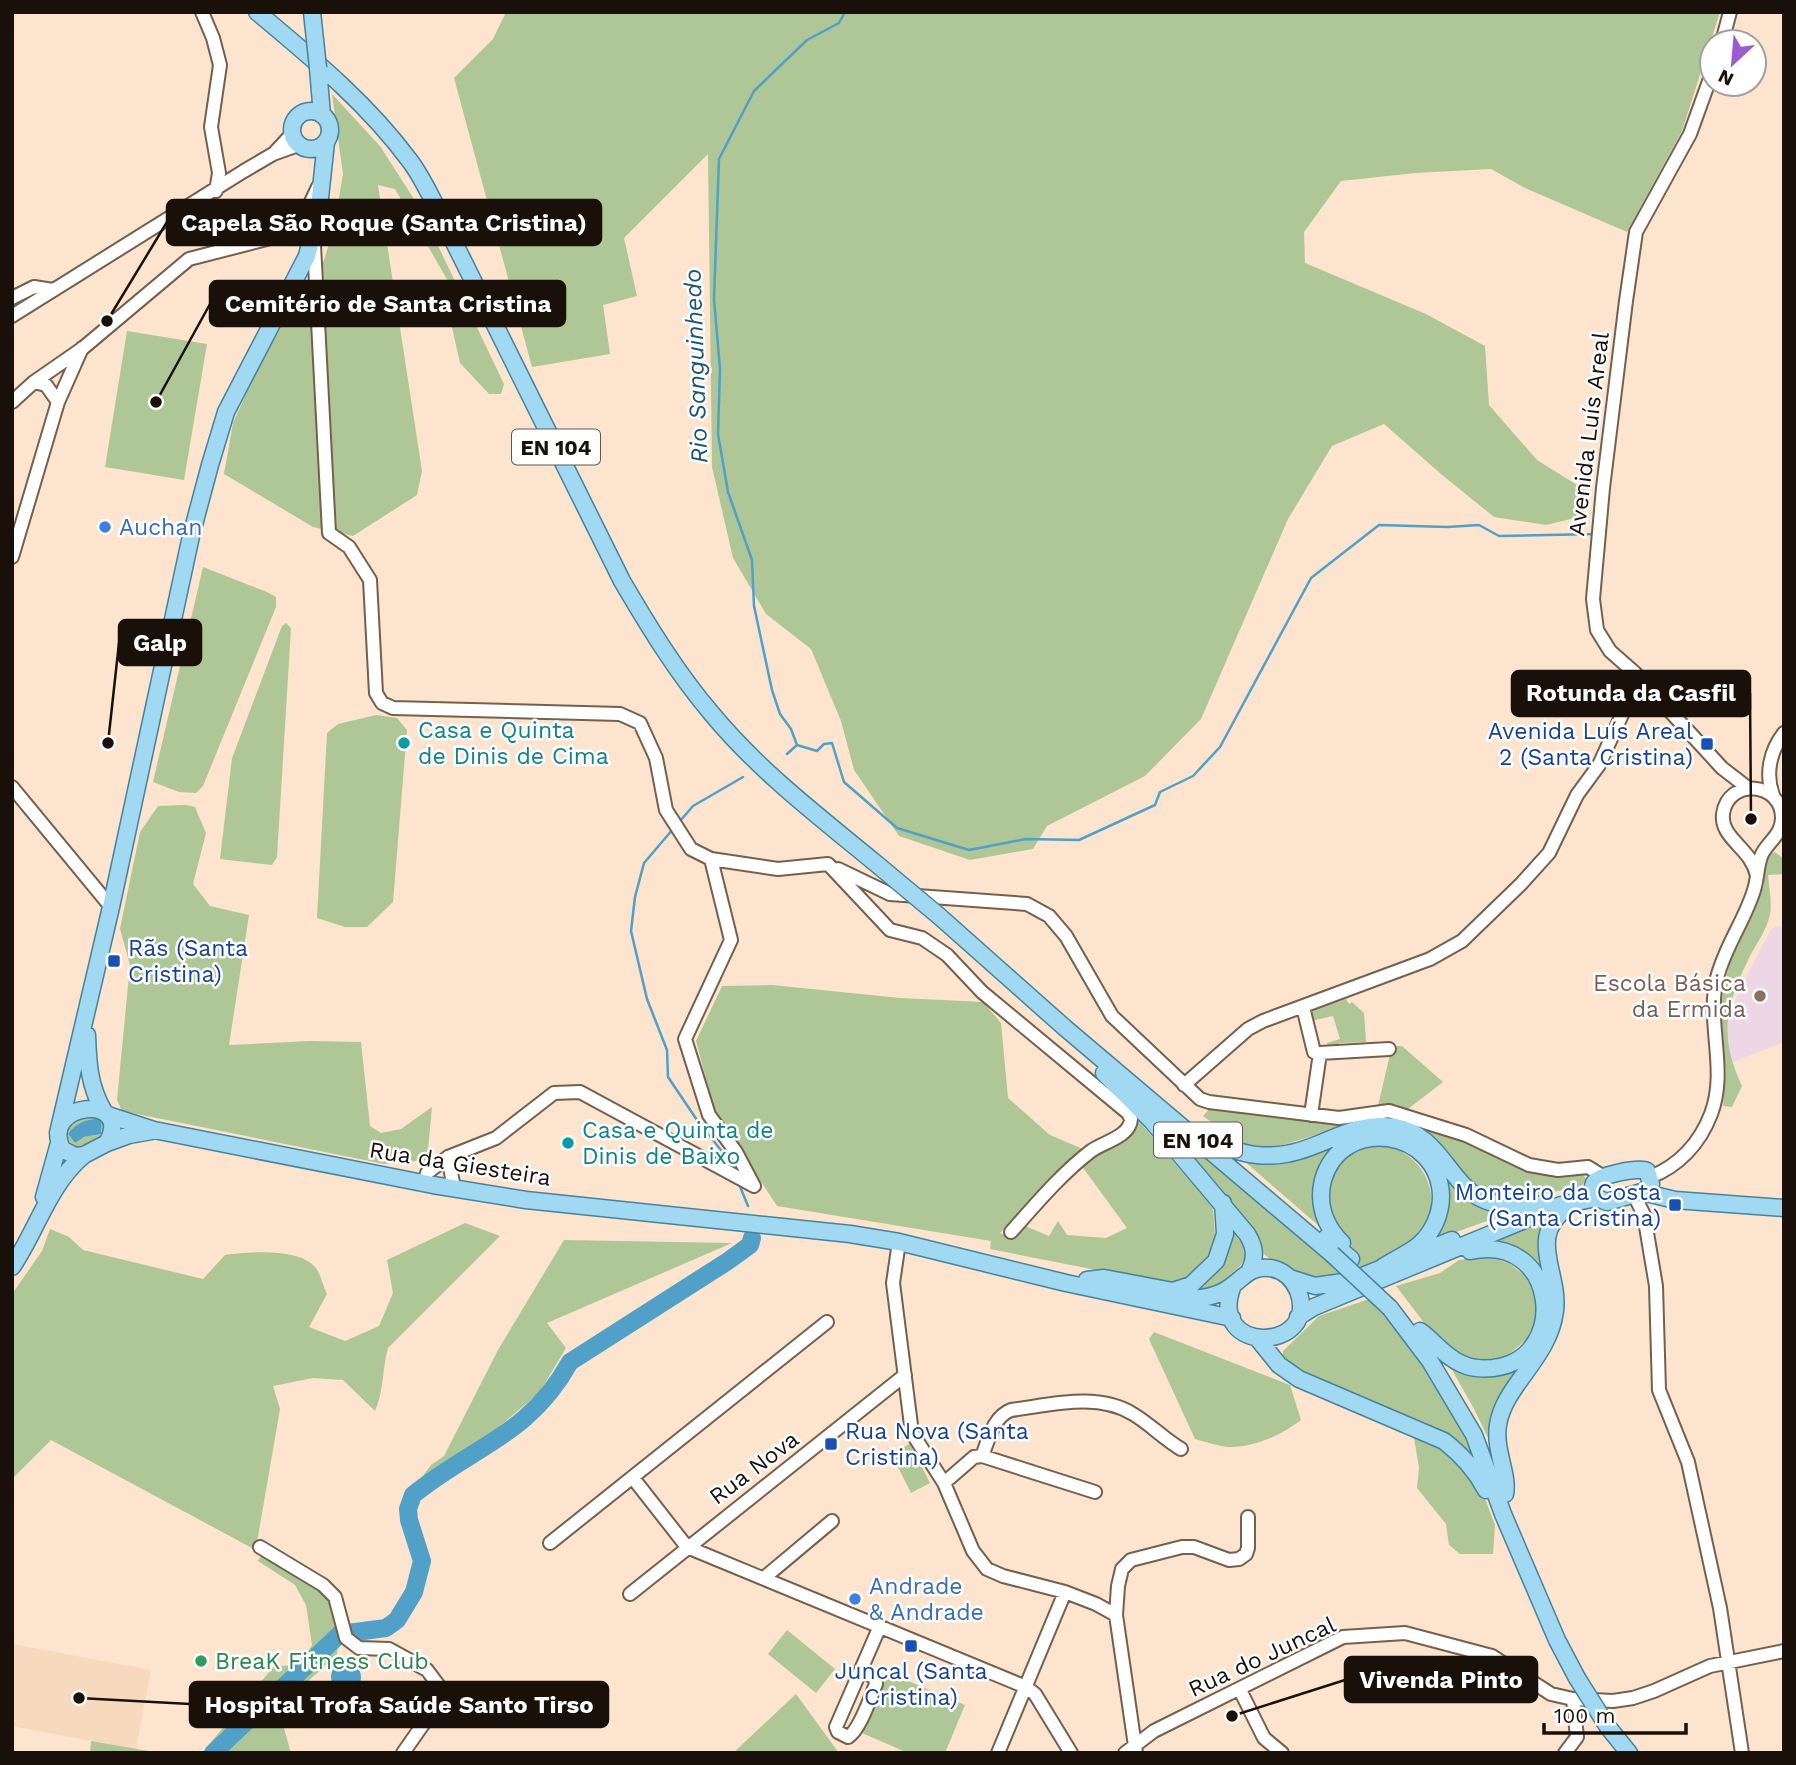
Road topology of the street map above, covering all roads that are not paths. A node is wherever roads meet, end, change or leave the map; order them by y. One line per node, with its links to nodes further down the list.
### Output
1 (201, 12): 10 (street)
2 (257, 12): 42 (main road, EN 104, bridge)
3 (312, 12): 4 (main road, bridge)
4 (315, 94): 6 (main road); 7 (main road)
5 (1703, 98): 26 (street, Avenida Luís Areal)
6 (303, 112): 7 (main road); 9 (main road)
7 (322, 115): 8 (main road)
8 (326, 142): 9 (main road); 12 (main road)
9 (300, 143): 11 (street); 12 (main road)
10 (217, 157): 11 (street); 13 (street)
11 (244, 171): 13 (street)
12 (322, 175): 14 (street); 15 (main road)
13 (216, 191): 18 (street)
14 (296, 221): 15 (street); 16 (street)
15 (314, 228): 16 (street); 17 (main road); 38 (street)
16 (281, 234): 17 (street); 21 (street)
17 (307, 256): 41 (main road)
18 (53, 290): 19 (street); 20 (street)
19 (12, 298)
20 (12, 316)
21 (83, 348): 22 (street); 24 (street)
22 (34, 382): 23 (street); 24 (street)
23 (12, 402)
24 (58, 402): 25 (street)
25 (12, 557)
26 (1635, 673): 29 (street, Avenida Luís Areal); 44 (street)
27 (1784, 733): 28 (street)
28 (1770, 762): 31 (street); 32 (street)
29 (1722, 768): 31 (street, Avenida Luís Areal); 33 (street)
30 (12, 787): 41 (street)
31 (1749, 788): 32 (street); 33 (street)
32 (1773, 795): 34 (street)
33 (1725, 806): 35 (street)
34 (1779, 832): 36 (street); 37 (street)
35 (1735, 841): 36 (street); 40 (street)
36 (1769, 842): 40 (street)
37 (1784, 848)
38 (710, 859): 39 (street); 56 (street)
39 (828, 864): 48 (street); 67 (street)
40 (1757, 876): 59 (street)
41 (111, 907): 43 (main road)
42 (990, 960): 45 (main road, EN 104); 52 (main road, EN 104)
43 (91, 991): 49 (main road); 53 (main road)
44 (1303, 1007): 47 (street); 48 (street)
45 (1064, 1027): 63 (main road); 78 (main road, EN 104, bridge)
46 (1389, 1049): 47 (street)
47 (1313, 1052): 50 (street)
48 (1184, 1085): 50 (street)
49 (105, 1113): 51 (main road, Rua da Giesteira); 53 (main road); 54 (main road)
50 (1311, 1115): 57 (street)
51 (154, 1130): 54 (main road); 58 (main road, Rua da Giesteira)
52 (1204, 1135): 64 (main road); 71 (main road, EN 104)
53 (59, 1138): 55 (main road); 66 (main road)
54 (107, 1143): 55 (main road)
55 (85, 1155): 66 (main road)
56 (448, 1157): 58 (street); 60 (street)
57 (1604, 1177): 59 (main road); 61 (main road)
58 (425, 1183): 60 (main road, Rua da Giesteira)
59 (1644, 1187): 61 (main road); 65 (main road); 104 (street)
60 (454, 1188): 68 (main road, Rua da Giesteira)
61 (1595, 1194): 62 (main road); 64 (main road)
62 (1576, 1201): 69 (main road); 90 (main road)
63 (1223, 1203): 74 (main road); 76 (main road)
64 (1543, 1205): 73 (main road)
65 (1784, 1208)
66 (36, 1226): 72 (main road)
67 (1012, 1232)
68 (899, 1242): 70 (main road, Rua da Giesteira); 84 (street)
69 (1450, 1252): 79 (main road); 82 (main road)
70 (968, 1259): 76 (main road); 80 (main road)
71 (1351, 1259): 73 (main road); 78 (main road, EN 104)
72 (12, 1267)
73 (1383, 1267): 75 (main road)
74 (1250, 1270): 75 (main road); 77 (main road)
75 (1290, 1278): 79 (main road)
76 (1087, 1280): 77 (main road)
77 (1233, 1285): 80 (main road)
78 (1393, 1305): 82 (main road, EN 104); 91 (main road, EN 104)
79 (1298, 1317): 83 (main road)
80 (1232, 1318): 83 (main road)
81 (827, 1322): 87 (street)
82 (1420, 1331): 90 (main road, EN 104)
83 (1258, 1339): 91 (main road)
84 (905, 1375): 88 (street); 96 (street, Rua Nova)
85 (1181, 1449): 86 (street)
86 (982, 1456): 88 (street); 89 (street)
87 (632, 1478): 94 (street); 96 (street)
88 (944, 1483): 98 (street)
89 (1095, 1492)
90 (1505, 1494): 100 (main road, EN 104)
91 (1503, 1514): 100 (main road, EN 104)
92 (1248, 1517): 101 (street)
93 (832, 1521): 97 (street)
94 (550, 1543)
95 (260, 1547): 110 (street)
96 (687, 1547): 97 (street); 99 (street, Rua Nova)
97 (764, 1578): 102 (street)
98 (1065, 1592): 101 (street); 106 (street)
99 (629, 1594)
100 (1538, 1595): 115 (main road, EN 104, bridge)
101 (1116, 1615): 109 (street)
102 (880, 1626): 105 (street); 106 (street)
103 (1784, 1651): 104 (street, Rua do Juncal)
104 (1727, 1663): 108 (street, Rua do Juncal); 116 (street)
105 (861, 1670): 105 (street)
106 (1026, 1687): 111 (street); 112 (street)
107 (1240, 1690): 108 (street, Rua do Juncal); 109 (street, Rua do Juncal); 113 (street)
108 (1573, 1699): 114 (street)
109 (1132, 1751)
110 (403, 1753)
111 (999, 1753)
112 (1071, 1753)
113 (1282, 1753)
114 (1565, 1753)
115 (1629, 1753)
116 (1742, 1753)

